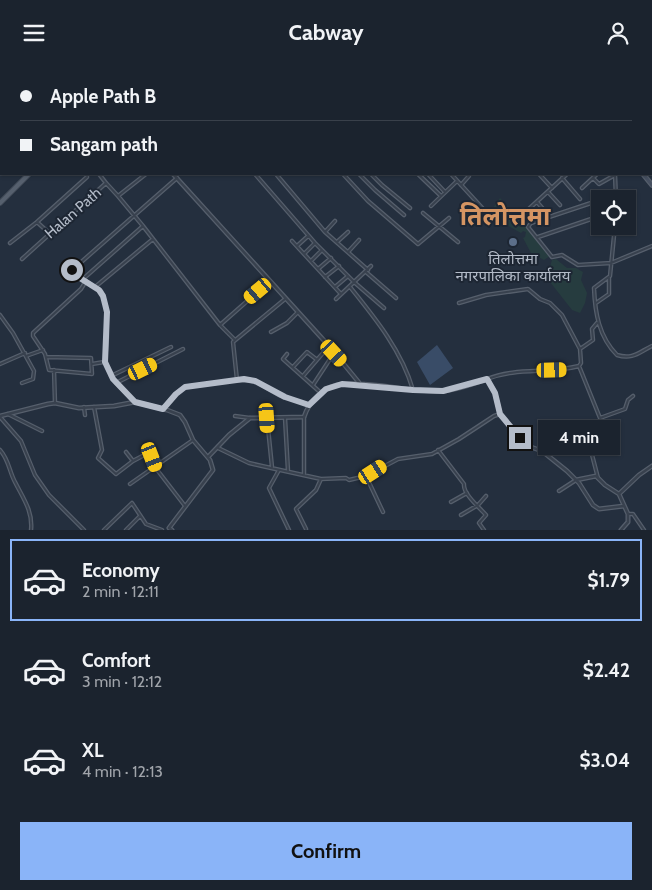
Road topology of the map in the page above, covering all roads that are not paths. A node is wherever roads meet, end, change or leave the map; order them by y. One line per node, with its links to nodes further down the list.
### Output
1 (28, 175): 36 (main road)
2 (99, 175): 24 (street)
3 (145, 175): 32 (street, Halan Path)
4 (175, 175): 44 (street); 84 (street)
5 (256, 175): 57 (street)
6 (277, 175): 53 (street)
7 (344, 175): 52 (street)
8 (360, 175): 45 (street)
9 (372, 175): 40 (street)
10 (419, 175): 33 (street)
11 (429, 175): 30 (street)
12 (452, 175): 23 (street)
13 (469, 175): 25 (street)
14 (540, 175): 27 (street)
15 (566, 175): 22 (street)
16 (596, 175): 21 (street)
17 (613, 175): 21 (street)
18 (615, 175): 29 (street)
19 (644, 175): 26 (main road)
20 (87, 177): 50 (street)
21 (593, 178): 28 (street)
22 (562, 179): 27 (street); 34 (street)
23 (457, 181): 25 (street); 30 (street)
24 (106, 183): 32 (street, Halan Path); 55 (street, Halan Path)
25 (461, 185): 42 (street)
26 (652, 185)
27 (552, 188): 31 (street)
28 (582, 188)
29 (616, 190)
30 (445, 192): 33 (street)
31 (548, 192): 35 (street); 38 (street)
32 (118, 196): 44 (street)
33 (441, 196): 39 (street)
34 (580, 199)
35 (537, 202): 41 (street); 46 (street)
36 (0, 203)
37 (591, 203): 58 (street)
38 (560, 205)
39 (431, 206)
40 (410, 208)
41 (544, 210)
42 (486, 212)
43 (423, 213): 52 (street)
44 (134, 215): 51 (street); 82 (street)
45 (404, 215)
46 (520, 217)
47 (449, 218): 52 (street)
48 (591, 219): 58 (street)
49 (335, 221): 53 (street)
50 (37, 222): 55 (street); 64 (street)
51 (143, 226): 59 (street); 82 (street)
52 (440, 226): 63 (street)
53 (325, 232): 62 (street)
54 (348, 232): 62 (street)
55 (49, 233): 71 (street, Halan Path)
56 (613, 235): 74 (street)
57 (308, 236): 65 (street); 66 (street)
58 (537, 237): 74 (street)
59 (154, 239): 86 (street); 99 (street)
60 (359, 240): 69 (street)
61 (292, 241): 66 (street)
62 (337, 242): 69 (street)
63 (458, 242)
64 (10, 243)
65 (315, 243): 68 (street); 70 (street)
66 (296, 246): 70 (street)
67 (652, 246): 74 (street)
68 (322, 250): 72 (street); 73 (street)
69 (348, 252): 78 (street)
70 (304, 254): 73 (street)
71 (22, 259)
72 (331, 259): 75 (street); 77 (street)
73 (310, 261): 77 (street)
74 (611, 263): 81 (street)
75 (338, 266): 79 (street); 80 (street)
76 (372, 267): 78 (street)
77 (318, 269): 80 (street)
78 (367, 271): 85 (street); 90 (street)
79 (348, 276): 85 (street); 87 (street)
80 (325, 277): 87 (street)
81 (609, 278): 94 (street); 94 (street)
82 (83, 279): 83 (street)
83 (86, 281): 86 (street); 107 (street)
84 (270, 281): 91 (street); 99 (street)
85 (354, 282): 88 (street); 95 (street)
86 (95, 287): 113 (street)
87 (334, 287): 89 (street)
88 (350, 287): 89 (street); 127 (street)
89 (342, 295): 92 (street)
90 (396, 298)
91 (285, 299): 96 (street); 101 (street)
92 (336, 299)
93 (459, 303): 106 (street)
94 (596, 303): 98 (street)
95 (384, 307)
96 (298, 312): 100 (street); 102 (street)
97 (0, 315): 110 (street)
98 (597, 323): 104 (street); 106 (street)
99 (220, 325): 101 (street)
100 (271, 332)
101 (235, 340): 122 (street)
102 (329, 346): 108 (street); 112 (street)
103 (171, 347): 119 (street)
104 (652, 347)
105 (183, 349): 124 (street)
106 (580, 349): 116 (street)
107 (43, 350): 110 (street); 111 (street)
108 (334, 353): 125 (street); 126 (street)
109 (287, 354): 117 (street)
110 (26, 355): 114 (street); 123 (street)
111 (46, 357): 115 (street); 118 (street)
112 (317, 359): 117 (street); 120 (street)
113 (105, 362): 115 (street); 119 (street)
114 (0, 364)
115 (92, 365): 118 (street)
116 (579, 366): 121 (street); 129 (street)
117 (293, 367): 120 (street)
118 (54, 370): 131 (street)
119 (111, 376): 124 (street)
120 (303, 376): 125 (street)
121 (487, 379): 127 (street); 137 (street)
122 (236, 380): 132 (street); 135 (street)
123 (22, 383)
124 (116, 383): 130 (street)
125 (314, 385): 128 (street)
126 (360, 385): 127 (street); 128 (street)
127 (413, 390)
128 (321, 393): 132 (street)
129 (633, 396)
130 (135, 402): 134 (street); 135 (street)
131 (56, 403): 133 (street); 136 (street)
132 (309, 405): 142 (street)
133 (84, 407): 134 (street); 138 (street)
134 (94, 407): 153 (street)
135 (163, 409): 146 (street)
136 (8, 414): 139 (street); 145 (street)
137 (500, 414): 150 (street); 163 (street)
138 (85, 415)
139 (0, 416): 180 (street)
140 (235, 416): 143 (street)
141 (285, 417): 142 (street); 144 (street); 158 (street)
142 (304, 417): 159 (street)
143 (250, 418): 144 (street); 147 (street)
144 (267, 418): 156 (street)
145 (42, 431)
146 (192, 440): 152 (street); 155 (street)
147 (217, 447): 152 (street); 156 (street)
148 (590, 447): 161 (street)
149 (0, 450): 179 (street)
150 (438, 450): 160 (street); 166 (street)
151 (126, 452): 153 (street)
152 (208, 457): 172 (street)
153 (133, 461): 155 (street)
154 (652, 466): 167 (street)
155 (156, 467): 164 (street); 172 (street)
156 (272, 468): 157 (street)
157 (279, 470): 158 (street); 184 (street)
158 (288, 471): 159 (street)
159 (304, 474): 162 (street)
160 (366, 476): 162 (street); 173 (street)
161 (598, 478): 163 (street); 167 (street)
162 (321, 479): 178 (street)
163 (576, 480): 165 (street); 171 (street)
164 (130, 484)
165 (559, 491)
166 (466, 493): 169 (street); 170 (street)
167 (619, 494): 171 (street)
168 (486, 496): 170 (street)
169 (451, 502)
170 (478, 505): 175 (street); 185 (street)
171 (624, 506): 174 (street)
172 (185, 507): 177 (street)
173 (383, 511)
174 (628, 514): 186 (street); 187 (street)
175 (461, 515)
176 (140, 517): 181 (street); 182 (street); 183 (street)
177 (169, 529)
178 (306, 529)
179 (30, 530)
180 (84, 530)
181 (104, 530)
182 (126, 530)
183 (162, 530)
184 (289, 530)
185 (484, 530)
186 (621, 530)
187 (644, 530)

